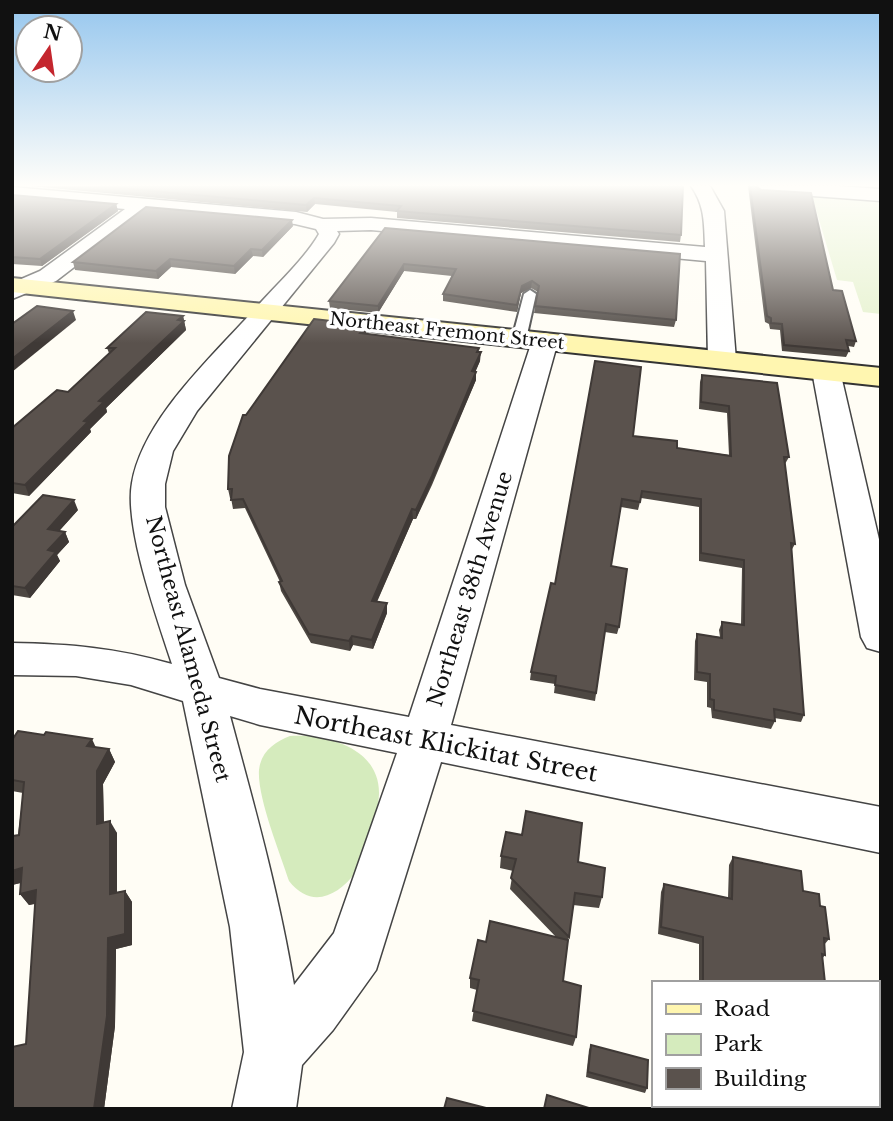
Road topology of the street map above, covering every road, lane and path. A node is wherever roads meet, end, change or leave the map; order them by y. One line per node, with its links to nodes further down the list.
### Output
1 (98, 238): 6 (street)
2 (327, 238): 8 (street, Northeast Alameda Street)
3 (531, 238): 5 (street)
4 (715, 238): 5 (street)
5 (717, 255): 10 (street)
6 (17, 287): 8 (main road, Northeast Fremont Street)
7 (530, 294): 9 (lane)
8 (265, 312): 9 (main road, Northeast Fremont Street); 15 (street, Northeast Alameda Street)
9 (532, 340): 10 (main road, Northeast Fremont Street); 16 (street, Northeast 38th Avenue)
10 (722, 360): 11 (main road, Northeast Fremont Street)
11 (826, 371): 12 (main road, Northeast Fremont Street); 13 (street)
12 (881, 377)
13 (881, 637)
14 (12, 659): 15 (street, Northeast Klickitat Street)
15 (202, 690): 16 (street, Northeast Klickitat Street); 18 (street, Northeast Alameda Street)
16 (425, 739): 17 (street, Northeast Klickitat Street); 18 (street, Northeast 38th Avenue)
17 (881, 830)
18 (269, 1080)

